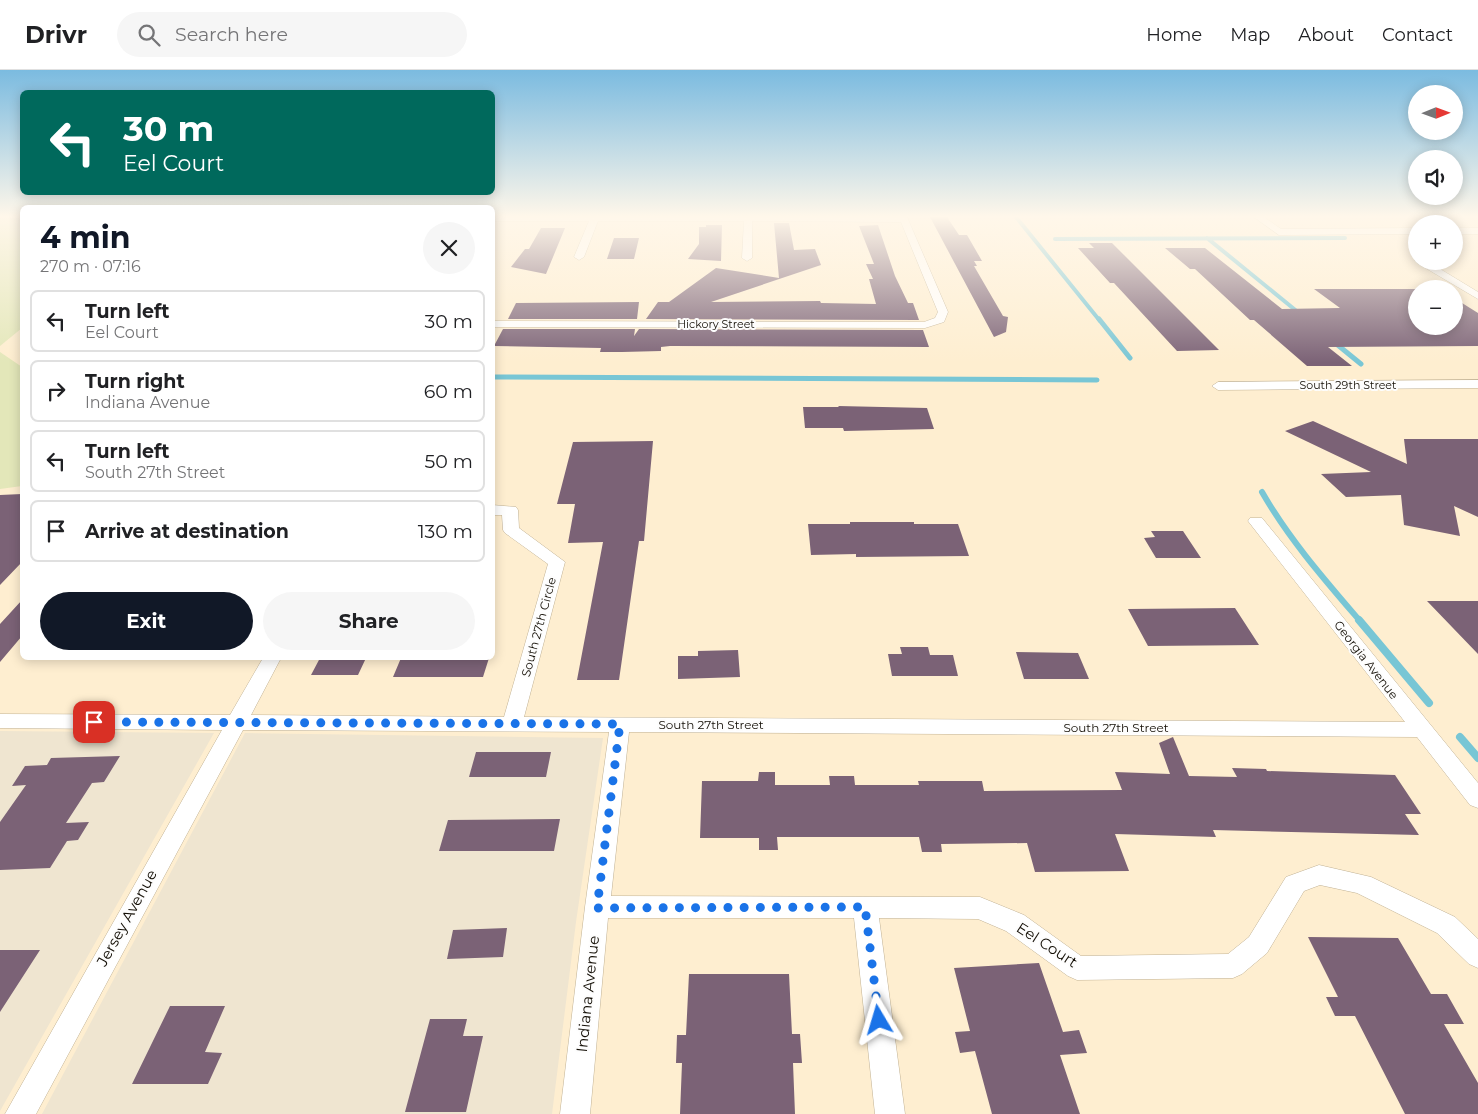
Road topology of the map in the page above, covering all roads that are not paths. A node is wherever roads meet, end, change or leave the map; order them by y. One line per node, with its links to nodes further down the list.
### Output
1 (923, 266): 4 (street, Hickory Street)
2 (1434, 270): 3 (street)
3 (1478, 296)
4 (495, 324)
5 (1478, 384): 6 (street, South 29th Street)
6 (1218, 386)
7 (495, 510): 12 (street, South 27th Circle)
8 (1256, 521): 14 (street, Georgia Avenue)
9 (271, 660): 11 (street)
10 (0, 721): 11 (street, South 27th Street)
11 (235, 723): 12 (street, South 27th Street); 19 (street, Jersey Avenue)
12 (512, 724): 13 (street, South 27th Street)
13 (620, 724): 14 (street, South 27th Street); 17 (street, Indiana Avenue)
14 (1422, 730): 15 (street, Georgia Avenue)
15 (1478, 799)
16 (865, 907): 17 (street, Eel Court); 18 (street, Eel Court); 21 (street)
17 (597, 908): 20 (street, Indiana Avenue)
18 (1478, 956)
19 (20, 1114)
20 (574, 1114)
21 (890, 1114)

